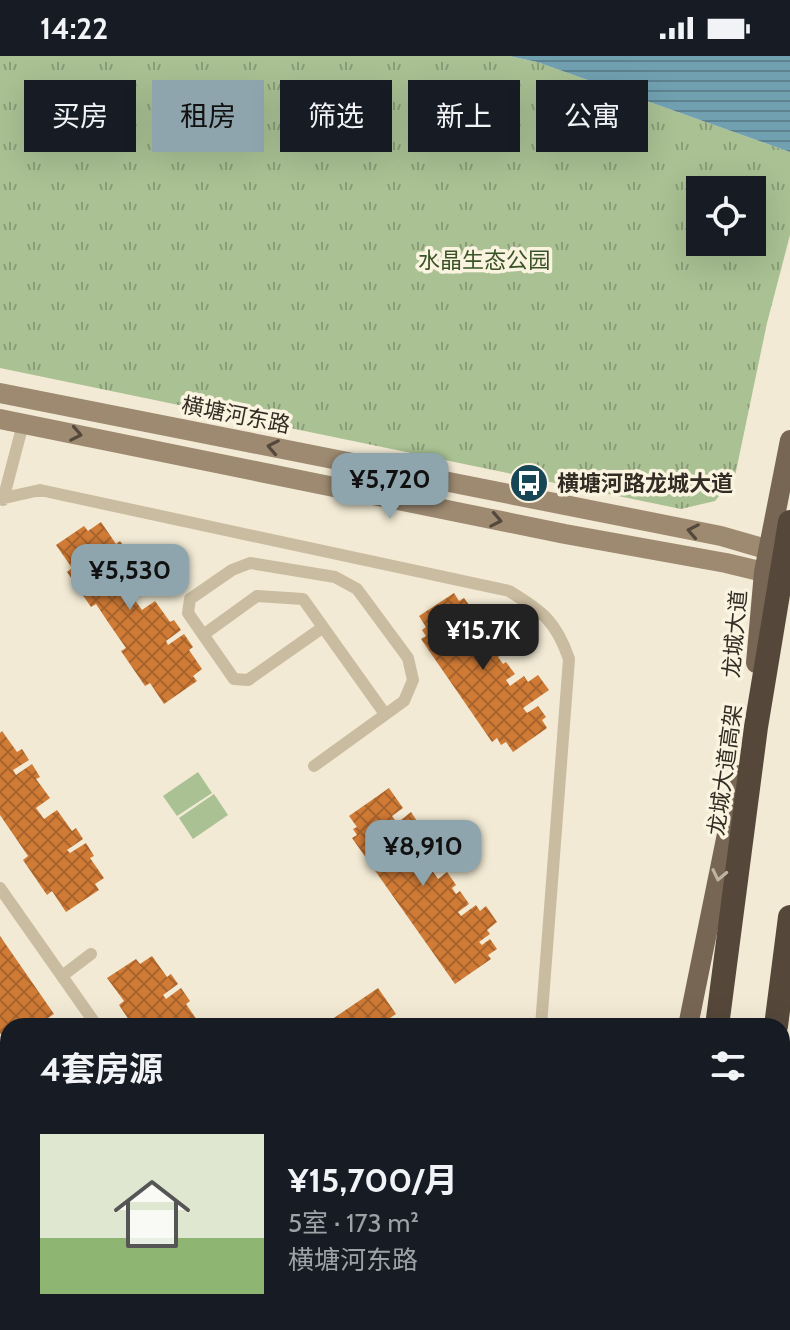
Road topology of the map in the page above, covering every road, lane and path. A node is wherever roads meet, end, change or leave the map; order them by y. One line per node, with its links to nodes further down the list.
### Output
1 (0, 393): 7 (main road, 横塘河东路, one-way to 1)
2 (0, 419): 3 (main road)
3 (23, 424): 5 (lane); 9 (main road, one-way to 9)
4 (790, 440): 7 (main road, 龙城大道)
5 (2, 499): 21 (lane)
6 (790, 522): 23 (highway, 龙城大道高架, bridge)
7 (768, 550): 8 (main road, 横塘河东路); 9 (main road, 龙城大道)
8 (790, 556)
9 (764, 572): 10 (main road); 14 (main road, 龙城大道)
10 (790, 578)
11 (322, 628): 12 (lane); 12 (lane); 13 (lane)
12 (203, 635): 13 (lane)
13 (385, 714): 15 (lane)
14 (752, 717): 22 (main road, one-way to 22); 24 (main road, 龙城大道)
15 (314, 766)
16 (0, 888): 19 (lane)
17 (790, 917): 25 (highway)
18 (91, 954): 19 (lane)
19 (62, 976): 20 (lane)
20 (91, 1018)
21 (542, 1018)
22 (690, 1018)
23 (718, 1018)
24 (727, 1018)
25 (777, 1018)

